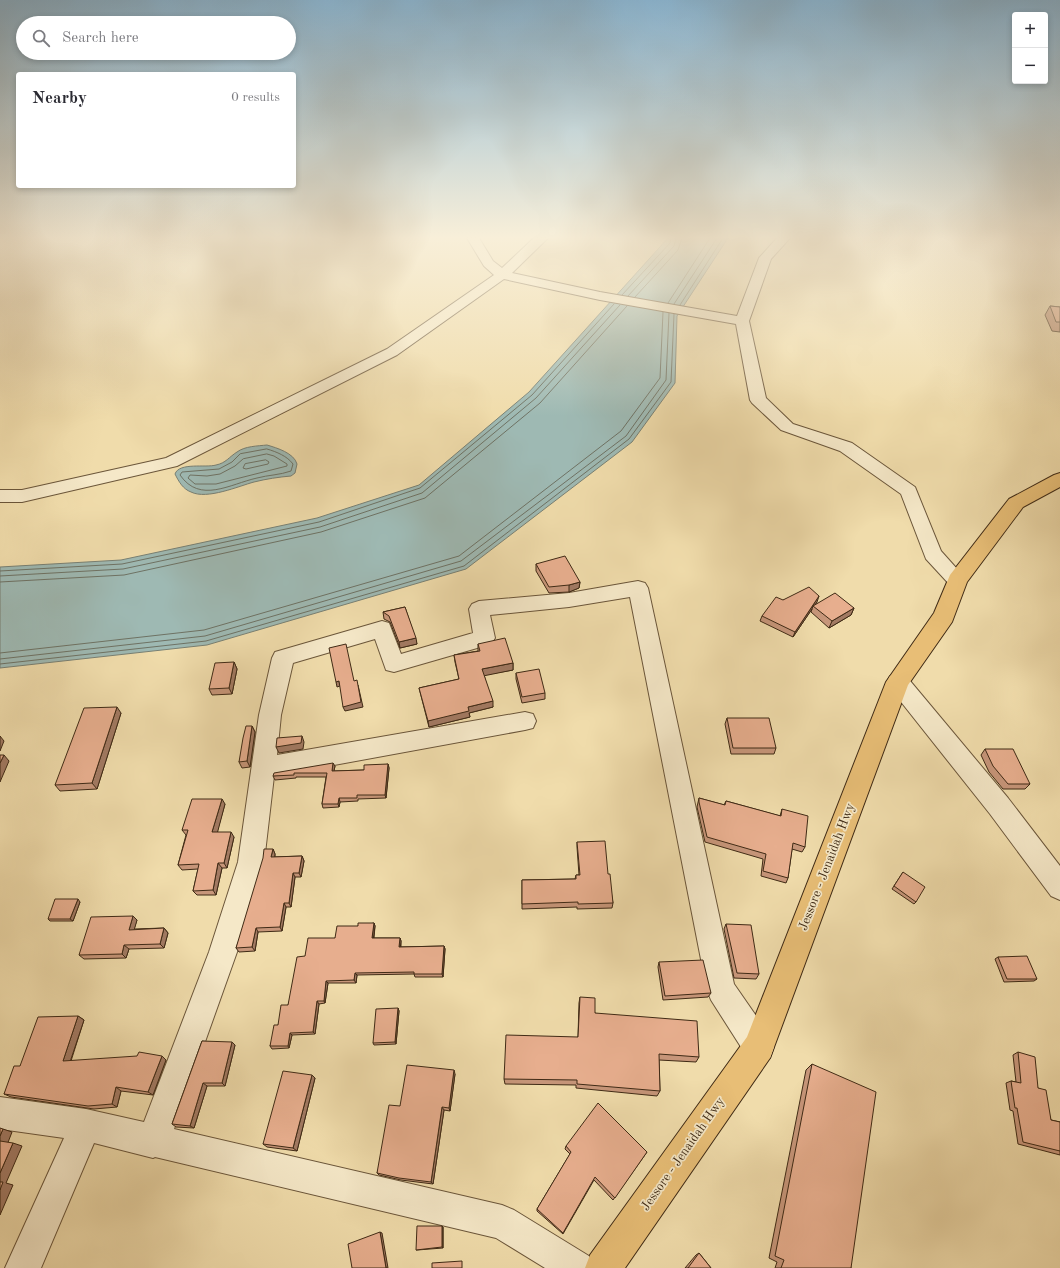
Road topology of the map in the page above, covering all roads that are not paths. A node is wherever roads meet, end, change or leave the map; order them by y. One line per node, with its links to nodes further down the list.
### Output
1 (469, 297): 6 (street)
2 (606, 297): 4 (street)
3 (751, 297): 4 (street)
4 (742, 321): 7 (street)
5 (1060, 479): 7 (highway, Jessore - Jenaidah Hwy)
6 (0, 496)
7 (957, 580): 8 (highway, Jessore - Jenaidah Hwy)
8 (898, 682): 11 (street); 12 (highway, Jessore - Jenaidah Hwy)
9 (525, 721): 10 (street)
10 (263, 768): 12 (street); 15 (street)
11 (1060, 887)
12 (759, 1047): 18 (highway, Jessore - Jenaidah Hwy)
13 (0, 1113): 14 (street)
14 (86, 1125): 15 (street); 16 (street)
15 (153, 1142): 17 (street)
16 (23, 1268)
17 (578, 1268)
18 (603, 1268)

